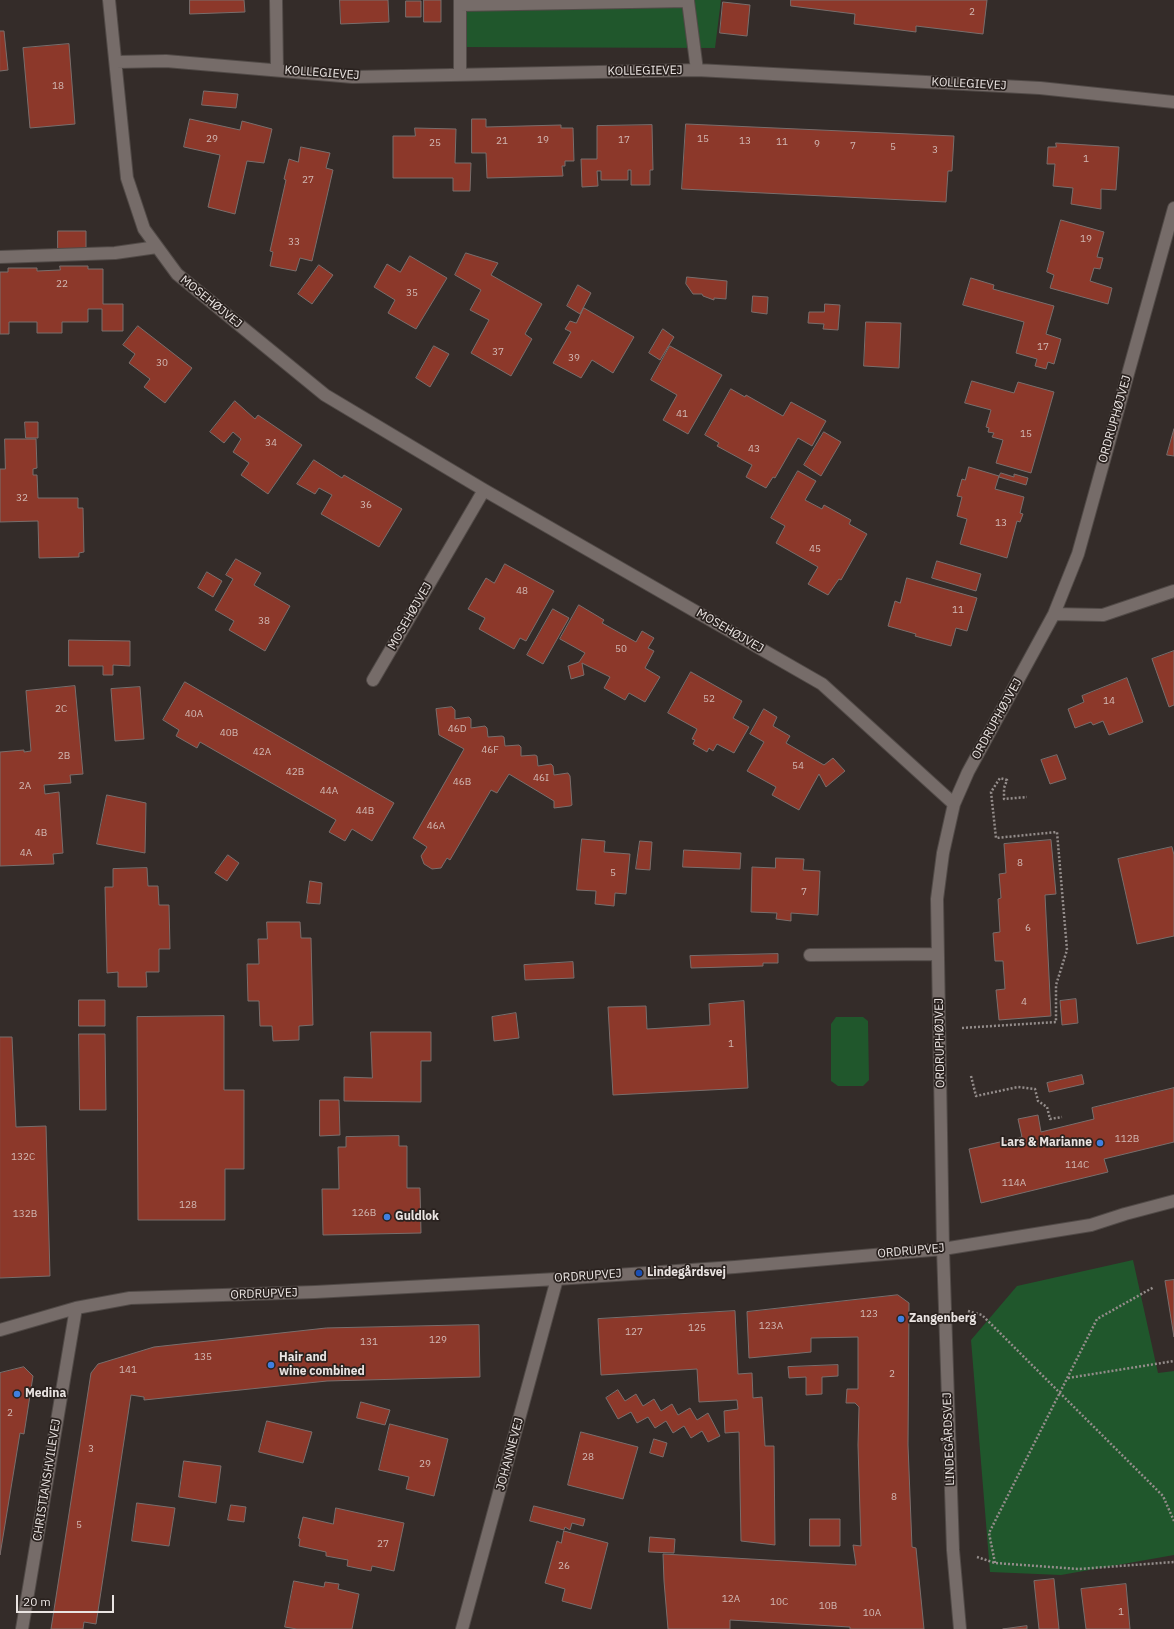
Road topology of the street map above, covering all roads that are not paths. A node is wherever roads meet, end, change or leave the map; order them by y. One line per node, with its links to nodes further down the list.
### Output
1 (109, 0): 4 (street, MOSEHØJVEJ)
2 (276, 0): 5 (street)
3 (460, 2): 6 (street); 7 (street)
4 (116, 62): 5 (street, KOLLEGIEVEJ); 10 (street, MOSEHØJVEJ)
5 (278, 70): 7 (street, KOLLEGIEVEJ)
6 (696, 70): 7 (street, KOLLEGIEVEJ); 8 (street, KOLLEGIEVEJ)
7 (460, 74)
8 (1174, 102)
9 (1174, 208): 14 (street, ORDRUPHØJVEJ)
10 (157, 247): 11 (street); 12 (street, MOSEHØJVEJ)
11 (0, 257)
12 (484, 490): 15 (street, MOSEHØJVEJ); 16 (street, MOSEHØJVEJ)
13 (1174, 591): 14 (street)
14 (1054, 614): 16 (street, ORDRUPHØJVEJ)
15 (373, 680)
16 (954, 804): 17 (street, ORDRUPHØJVEJ)
17 (938, 954): 18 (street); 20 (street, ORDRUPHØJVEJ)
18 (810, 955)
19 (1174, 1201): 20 (street, ORDRUPVEJ)
20 (943, 1249): 21 (street, ORDRUPVEJ); 26 (street, LINDEGÅRDSVEJ)
21 (557, 1278): 22 (street, ORDRUPVEJ); 25 (street, JOHANNEVEJ)
22 (76, 1308): 23 (street, ORDRUPVEJ); 24 (street, CHRISTIANSHVILEVEJ)
23 (0, 1330)
24 (22, 1629)
25 (462, 1629)
26 (960, 1629)

